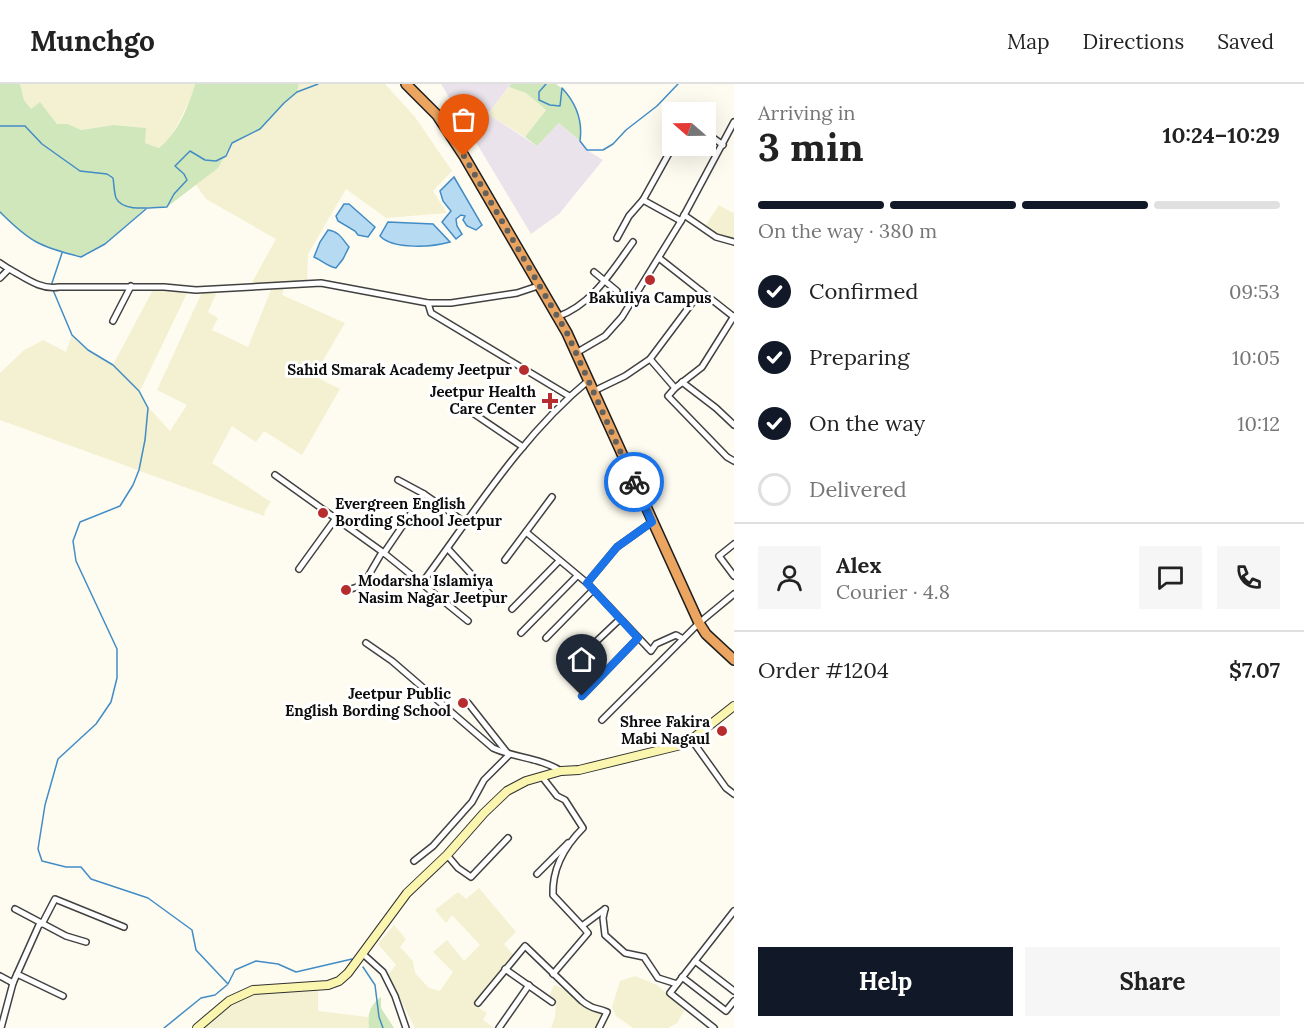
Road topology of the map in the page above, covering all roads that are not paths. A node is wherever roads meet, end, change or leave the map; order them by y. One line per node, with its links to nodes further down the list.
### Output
1 (406, 84): 18 (highway)
2 (734, 122): 4 (street)
3 (716, 140): 4 (street)
4 (723, 145): 7 (street)
5 (667, 156): 6 (street)
6 (643, 200): 7 (street); 8 (street)
7 (682, 218): 10 (street); 11 (street)
8 (617, 238)
9 (633, 242): 16 (street)
10 (734, 242)
11 (659, 258): 20 (street); 25 (street)
12 (0, 263): 13 (street)
13 (9, 269): 15 (street); 17 (street)
14 (594, 272): 16 (street)
15 (0, 278)
16 (604, 282): 19 (street); 22 (street)
17 (131, 286): 21 (street); 24 (street)
18 (538, 286): 21 (street); 22 (highway)
19 (617, 291)
20 (701, 291): 23 (street); 26 (street)
21 (428, 303): 31 (street)
22 (557, 317): 25 (highway)
23 (734, 317): 28 (street)
24 (113, 321)
25 (576, 352): 27 (highway)
26 (650, 359): 29 (street); 30 (street)
27 (589, 380): 30 (highway); 31 (street)
28 (682, 382): 29 (street); 33 (street)
29 (675, 388): 35 (street)
30 (594, 391): 41 (highway)
31 (569, 396): 34 (street)
32 (458, 403): 34 (street)
33 (734, 425)
34 (523, 447): 42 (street)
35 (734, 461)
36 (275, 475): 40 (street)
37 (398, 480): 38 (street)
38 (424, 494): 42 (street); 46 (street)
39 (552, 496): 43 (street)
40 (336, 518): 46 (street); 49 (street)
41 (652, 522): 52 (street); 61 (highway)
42 (466, 523): 45 (street)
43 (526, 532): 47 (street); 48 (street)
44 (734, 544): 51 (street)
45 (448, 549): 53 (street); 57 (street)
46 (384, 553): 53 (street); 54 (street)
47 (505, 560)
48 (559, 561): 50 (street); 58 (street)
49 (299, 569)
50 (577, 576): 52 (street); 62 (street)
51 (734, 576)
52 (587, 583): 55 (street)
53 (423, 584): 60 (street)
54 (351, 589)
55 (593, 590): 59 (street); 63 (street)
56 (734, 594): 61 (street)
57 (496, 602)
58 (512, 609)
59 (620, 619): 64 (street); 68 (street)
60 (468, 621)
61 (699, 623): 65 (street); 67 (highway)
62 (521, 633)
63 (546, 638)
64 (638, 638): 65 (street); 69 (street)
65 (684, 639): 72 (street)
66 (366, 643): 74 (street)
67 (734, 660)
68 (565, 671)
69 (582, 696)
70 (468, 703): 74 (street)
71 (734, 706): 73 (street)
72 (602, 720)
73 (691, 739): 75 (street); 77 (street)
74 (509, 755): 75 (street); 81 (street)
75 (561, 771): 76 (street)
76 (543, 778): 79 (street); 80 (street)
77 (734, 794)
78 (508, 838): 80 (street)
79 (568, 843): 82 (street); 86 (street)
80 (447, 855): 89 (street)
81 (414, 861)
82 (537, 874)
83 (15, 909): 85 (street)
84 (734, 911): 90 (street)
85 (42, 924): 87 (street); 88 (street); 92 (street)
86 (582, 926): 93 (street); 97 (street)
87 (124, 927)
88 (86, 942)
89 (363, 954): 105 (street); 106 (street)
90 (695, 961): 95 (street); 99 (street)
91 (506, 969): 93 (street); 98 (street); 103 (street)
92 (17, 974): 96 (street); 100 (street)
93 (553, 974): 108 (street)
94 (0, 976): 96 (street)
95 (682, 977): 97 (street); 101 (street)
96 (13, 983): 104 (street)
97 (677, 984): 109 (street)
98 (529, 985): 102 (street); 107 (street)
99 (734, 991)
100 (63, 996)
101 (734, 1001)
102 (552, 1002)
103 (478, 1003)
104 (1, 1028)
105 (197, 1028)
106 (406, 1028)
107 (499, 1028)
108 (599, 1028)
109 (714, 1028)

